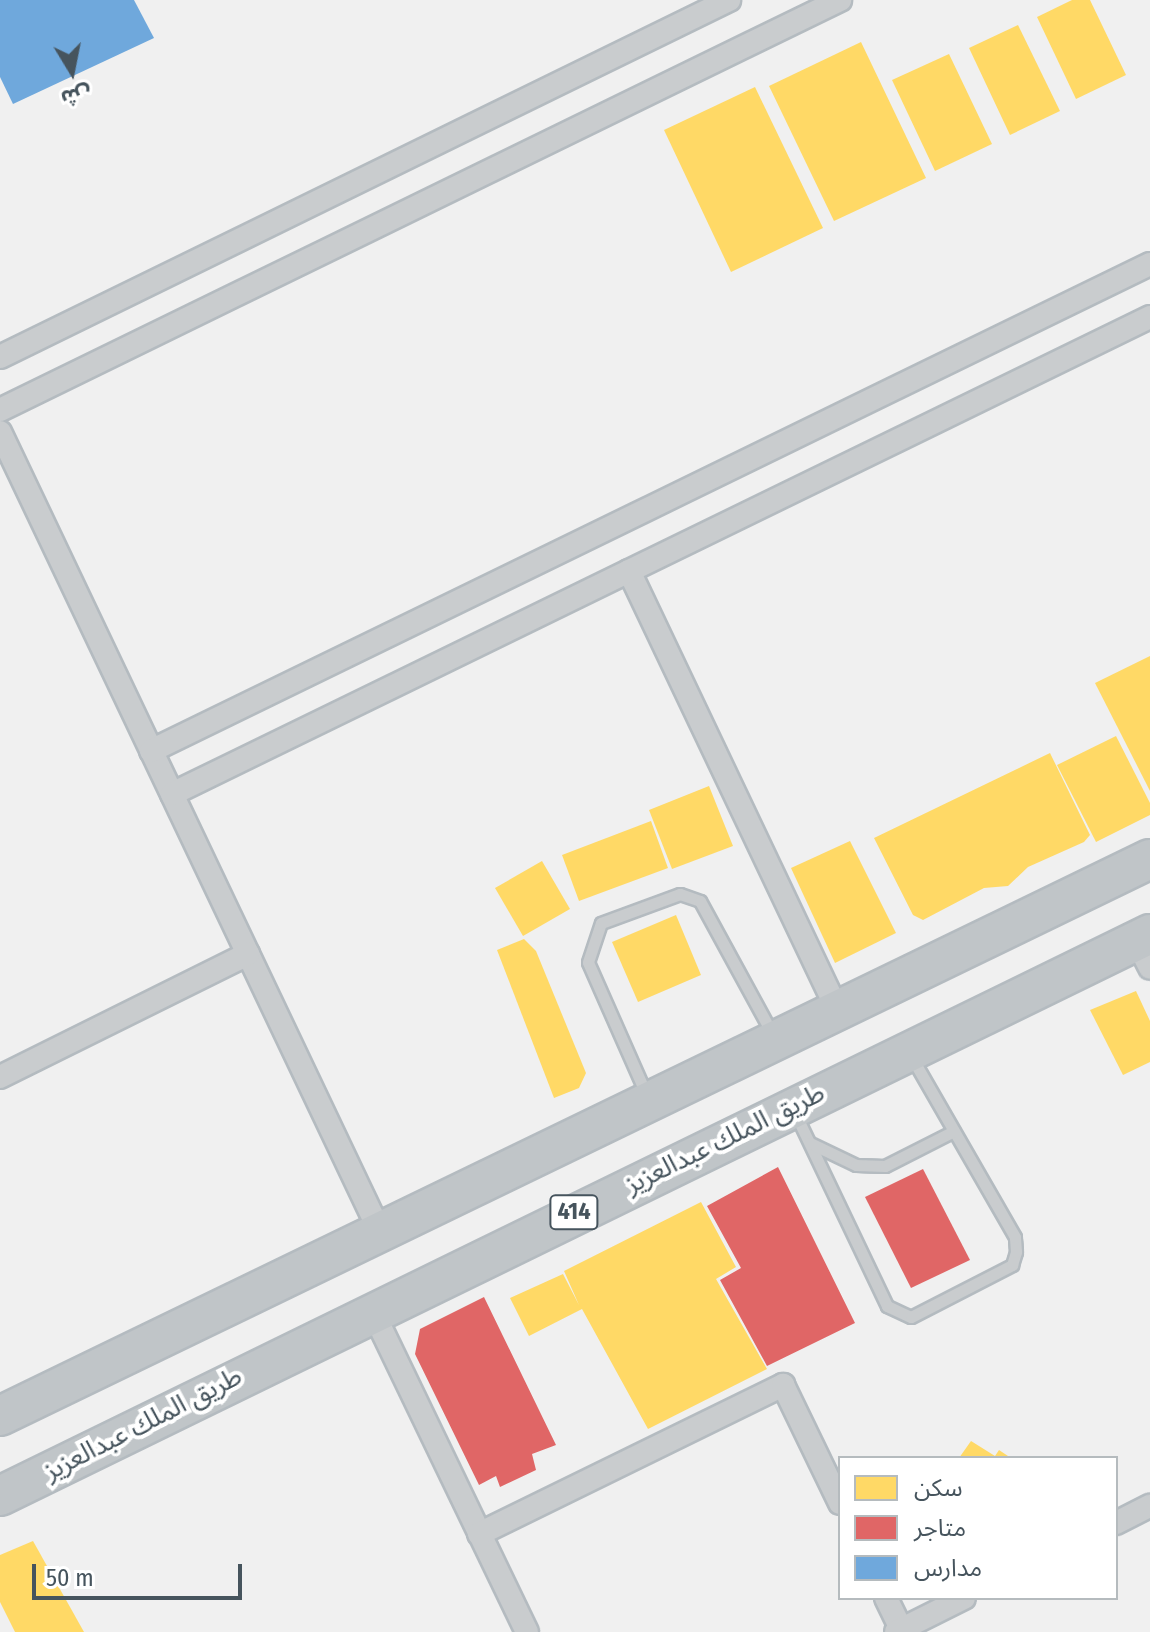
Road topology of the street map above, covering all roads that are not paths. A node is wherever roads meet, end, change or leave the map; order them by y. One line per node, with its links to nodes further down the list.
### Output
1 (729, 0): 5 (street)
2 (840, 0): 6 (street)
3 (1150, 264): 9 (street)
4 (1150, 317): 8 (street)
5 (0, 357)
6 (0, 410)
7 (0, 432): 9 (street)
8 (629, 571): 10 (street); 14 (street)
9 (151, 751): 10 (street)
10 (172, 794): 13 (street)
11 (1150, 859): 14 (highway, 414)
12 (1145, 947): 16 (highway, طريق الملك عبدالعزيز / 414)
13 (248, 954): 17 (street); 22 (street)
14 (837, 1009): 15 (highway, 414)
15 (775, 1039): 18 (highway, 414); 18 (lane)
16 (908, 1050): 19 (highway, طريق الملك عبدالعزيز / 414); 20 (lane)
17 (0, 1077)
18 (649, 1100): 22 (highway, 414)
19 (792, 1107): 21 (lane); 23 (highway, طريق الملك عبدالعزيز / 414)
20 (954, 1131): 21 (lane); 21 (lane)
21 (810, 1143)
22 (380, 1232): 24 (highway, 414)
23 (372, 1310): 25 (highway, طريق الملك عبدالعزيز / 414); 29 (street)
24 (0, 1416)
25 (0, 1496)
26 (838, 1499): 29 (street)
27 (1150, 1506): 28 (street)
28 (1118, 1522)
29 (479, 1534): 33 (street)
30 (887, 1600): 32 (street)
31 (960, 1600): 32 (street)
32 (898, 1631)
33 (527, 1632)

